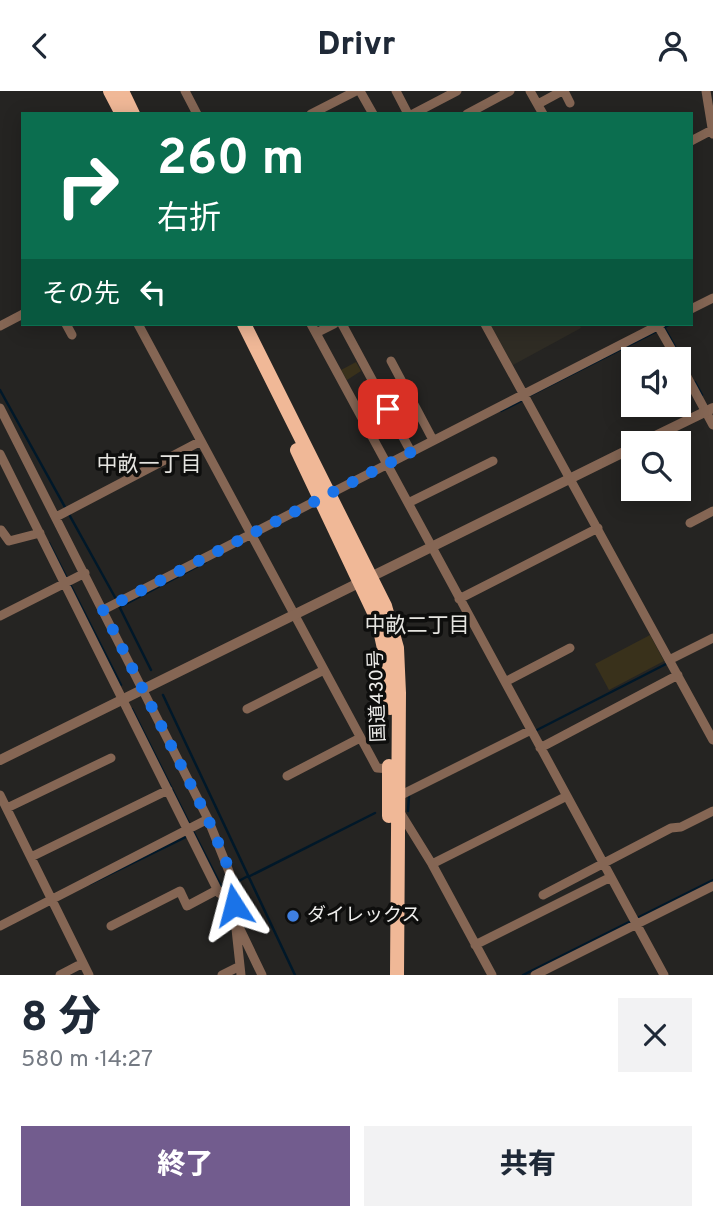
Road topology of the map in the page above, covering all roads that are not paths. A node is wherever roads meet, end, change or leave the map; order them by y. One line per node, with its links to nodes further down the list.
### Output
1 (110, 91): 13 (highway)
2 (121, 91): 14 (highway)
3 (185, 91): 15 (street)
4 (358, 91): 16 (street); 17 (street)
5 (396, 91): 18 (street)
6 (457, 91): 19 (street)
7 (510, 91): 20 (street)
8 (530, 91): 11 (street)
9 (563, 91): 11 (street); 12 (street)
10 (706, 91): 22 (street)
11 (540, 103): 21 (street)
12 (570, 103)
13 (121, 112)
14 (132, 112)
15 (196, 112)
16 (315, 112)
17 (372, 112)
18 (410, 112)
19 (415, 112)
20 (471, 112)
21 (542, 112)
22 (713, 132): 23 (street)
23 (693, 140)
24 (713, 298): 25 (street)
25 (693, 308)
26 (21, 315): 27 (street)
27 (0, 326)
28 (66, 326): 36 (street)
29 (139, 326): 46 (street)
30 (235, 326): 53 (highway, 国道430号)
31 (245, 326): 53 (highway, 国道430号)
32 (343, 326): 47 (street)
33 (486, 326): 40 (street)
34 (660, 326): 37 (street); 40 (street)
35 (314, 328): 51 (street)
36 (72, 335)
37 (671, 347)
38 (391, 361): 45 (street)
39 (691, 381): 42 (street)
40 (523, 394): 45 (street); 52 (street)
41 (0, 408): 56 (street)
42 (709, 409): 43 (street); 44 (street)
43 (713, 425)
44 (665, 431)
45 (433, 440): 47 (street)
46 (201, 441): 56 (street); 61 (street)
47 (411, 452): 51 (street)
48 (621, 453): 52 (street)
49 (0, 454): 60 (street)
50 (493, 461): 54 (street)
51 (387, 464): 53 (street); 54 (street)
52 (569, 478): 58 (street); 62 (street)
53 (324, 496): 61 (street); 64 (highway, 国道430号)
54 (408, 503): 62 (street)
55 (713, 512): 57 (street)
56 (63, 513): 63 (street)
57 (690, 523)
58 (598, 528): 66 (street); 72 (street)
59 (1, 530): 60 (street)
60 (40, 533): 65 (street)
61 (253, 536): 67 (street); 68 (street)
62 (430, 546): 64 (street); 66 (street)
63 (85, 573): 65 (street); 67 (street)
64 (365, 578): 68 (street); 85 (highway, 国道430号)
65 (66, 581): 69 (street); 77 (street)
66 (459, 599): 75 (street)
67 (103, 610): 76 (street)
68 (295, 613): 73 (street); 76 (street)
69 (0, 616)
70 (713, 638): 72 (street)
71 (570, 648): 75 (street)
72 (670, 660): 74 (street)
73 (324, 670): 78 (street); 80 (street)
74 (678, 675): 81 (street); 82 (street)
75 (505, 682): 79 (street)
76 (143, 688): 77 (street); 93 (street)
77 (123, 698): 84 (street); 87 (street)
78 (247, 709)
79 (531, 730): 82 (street); 90 (street)
80 (360, 738): 85 (street); 86 (street)
81 (713, 740)
82 (540, 748): 89 (street)
83 (111, 758): 91 (street)
84 (0, 760)
85 (394, 769): 90 (highway, 国道430号)
86 (287, 776)
87 (168, 790): 94 (street); 95 (street)
88 (0, 795): 91 (street)
89 (567, 796): 96 (street); 97 (street)
90 (394, 802): 97 (street); 115 (highway, 国道430号); 116 (highway, 国道430号)
91 (7, 808): 95 (street)
92 (713, 810): 96 (street)
93 (208, 819): 94 (street); 99 (street)
94 (190, 831): 100 (street); 103 (street)
95 (31, 857): 103 (street)
96 (603, 863): 98 (street); 102 (street)
97 (432, 864): 108 (street)
98 (611, 877): 104 (street); 108 (street)
99 (231, 888): 100 (street); 105 (street)
100 (217, 890): 107 (street)
101 (711, 890): 104 (street)
102 (543, 895)
103 (52, 900): 106 (street); 109 (street)
104 (635, 921): 118 (street); 119 (street)
105 (236, 922): 110 (street); 114 (street)
106 (0, 926)
107 (111, 926)
108 (475, 945): 117 (street)
109 (83, 964): 111 (street); 112 (street)
110 (241, 971): 113 (street)
111 (60, 975)
112 (89, 975)
113 (222, 975)
114 (262, 975)
115 (388, 975)
116 (397, 975)
117 (492, 975)
118 (535, 975)
119 (664, 975)

